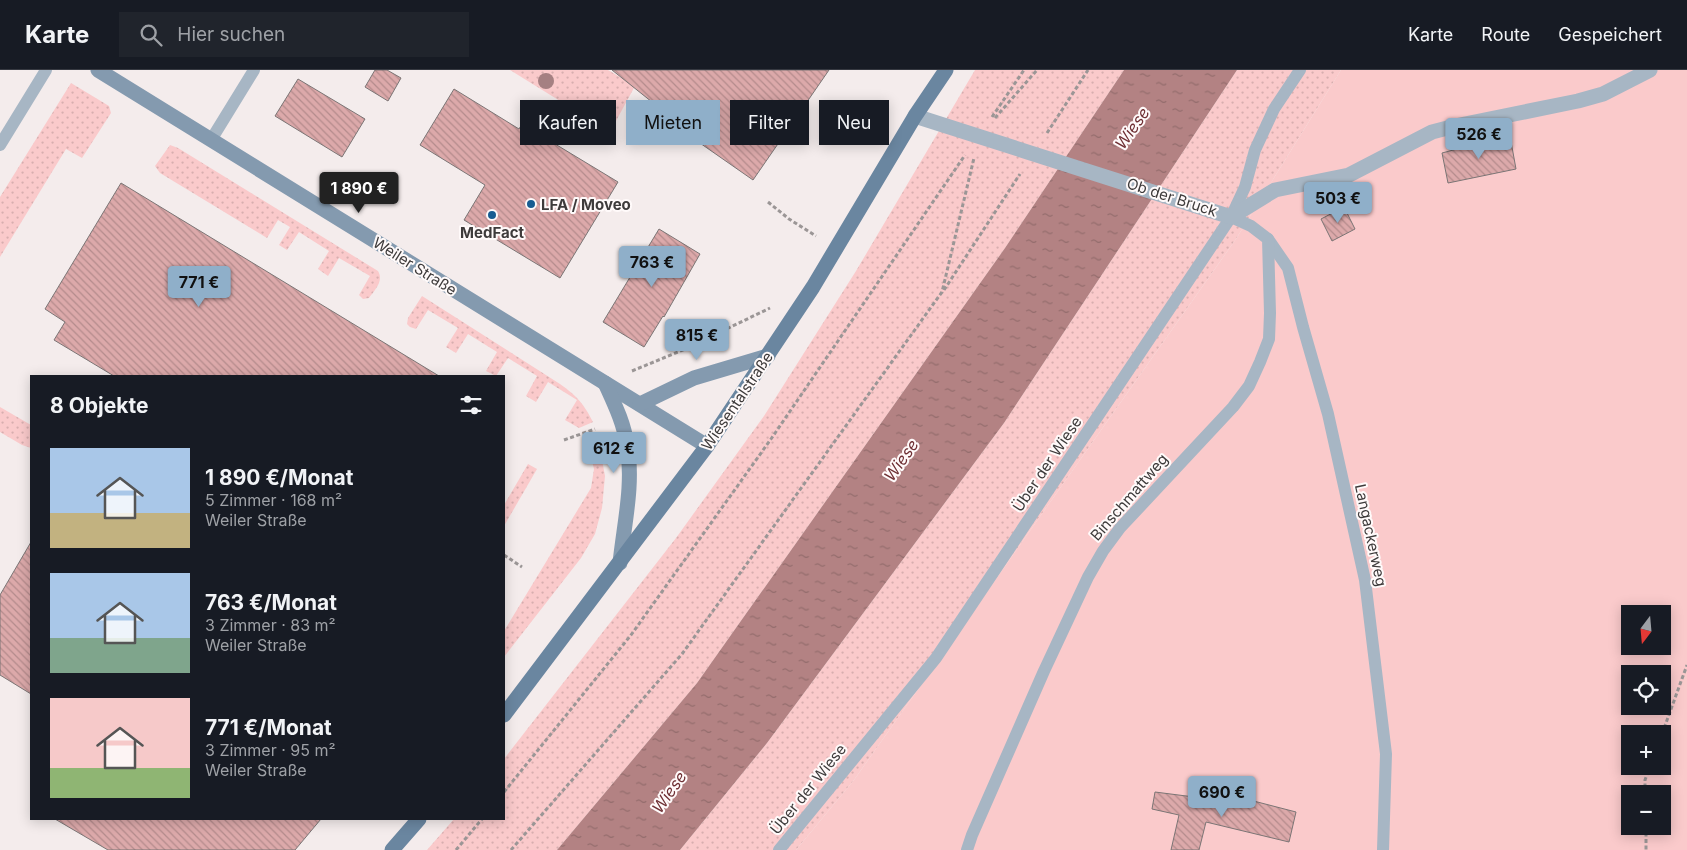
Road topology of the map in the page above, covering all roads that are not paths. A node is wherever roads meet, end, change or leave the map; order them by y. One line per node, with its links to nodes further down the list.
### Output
1 (46, 70): 9 (lane)
2 (98, 70): 8 (street, Weiler Straße)
3 (254, 70): 8 (lane)
4 (946, 70): 7 (main road, Wiesentalstraße)
5 (1300, 70): 10 (lane, Über der Wiese)
6 (1650, 70): 10 (street, Ob der Bruck)
7 (915, 116): 10 (street, Ob der Bruck); 12 (main road, Wiesentalstraße)
8 (211, 140): 13 (street, Weiler Straße)
9 (0, 145)
10 (1231, 217): 11 (lane); 20 (lane, Über der Wiese)
11 (1268, 240): 21 (lane, Binschmattweg); 22 (lane, Langackerweg)
12 (768, 356): 14 (street); 15 (main road, Wiesentalstraße)
13 (605, 383): 14 (street, Weiler Straße); 16 (street)
14 (640, 404): 15 (street, Weiler Straße)
15 (707, 446): 16 (main road, Wiesentalstraße)
16 (620, 563): 17 (main road, Wiesentalstraße)
17 (505, 714)
18 (418, 820): 19 (main road)
19 (392, 850)
20 (780, 850)
21 (967, 850)
22 (1383, 850)

